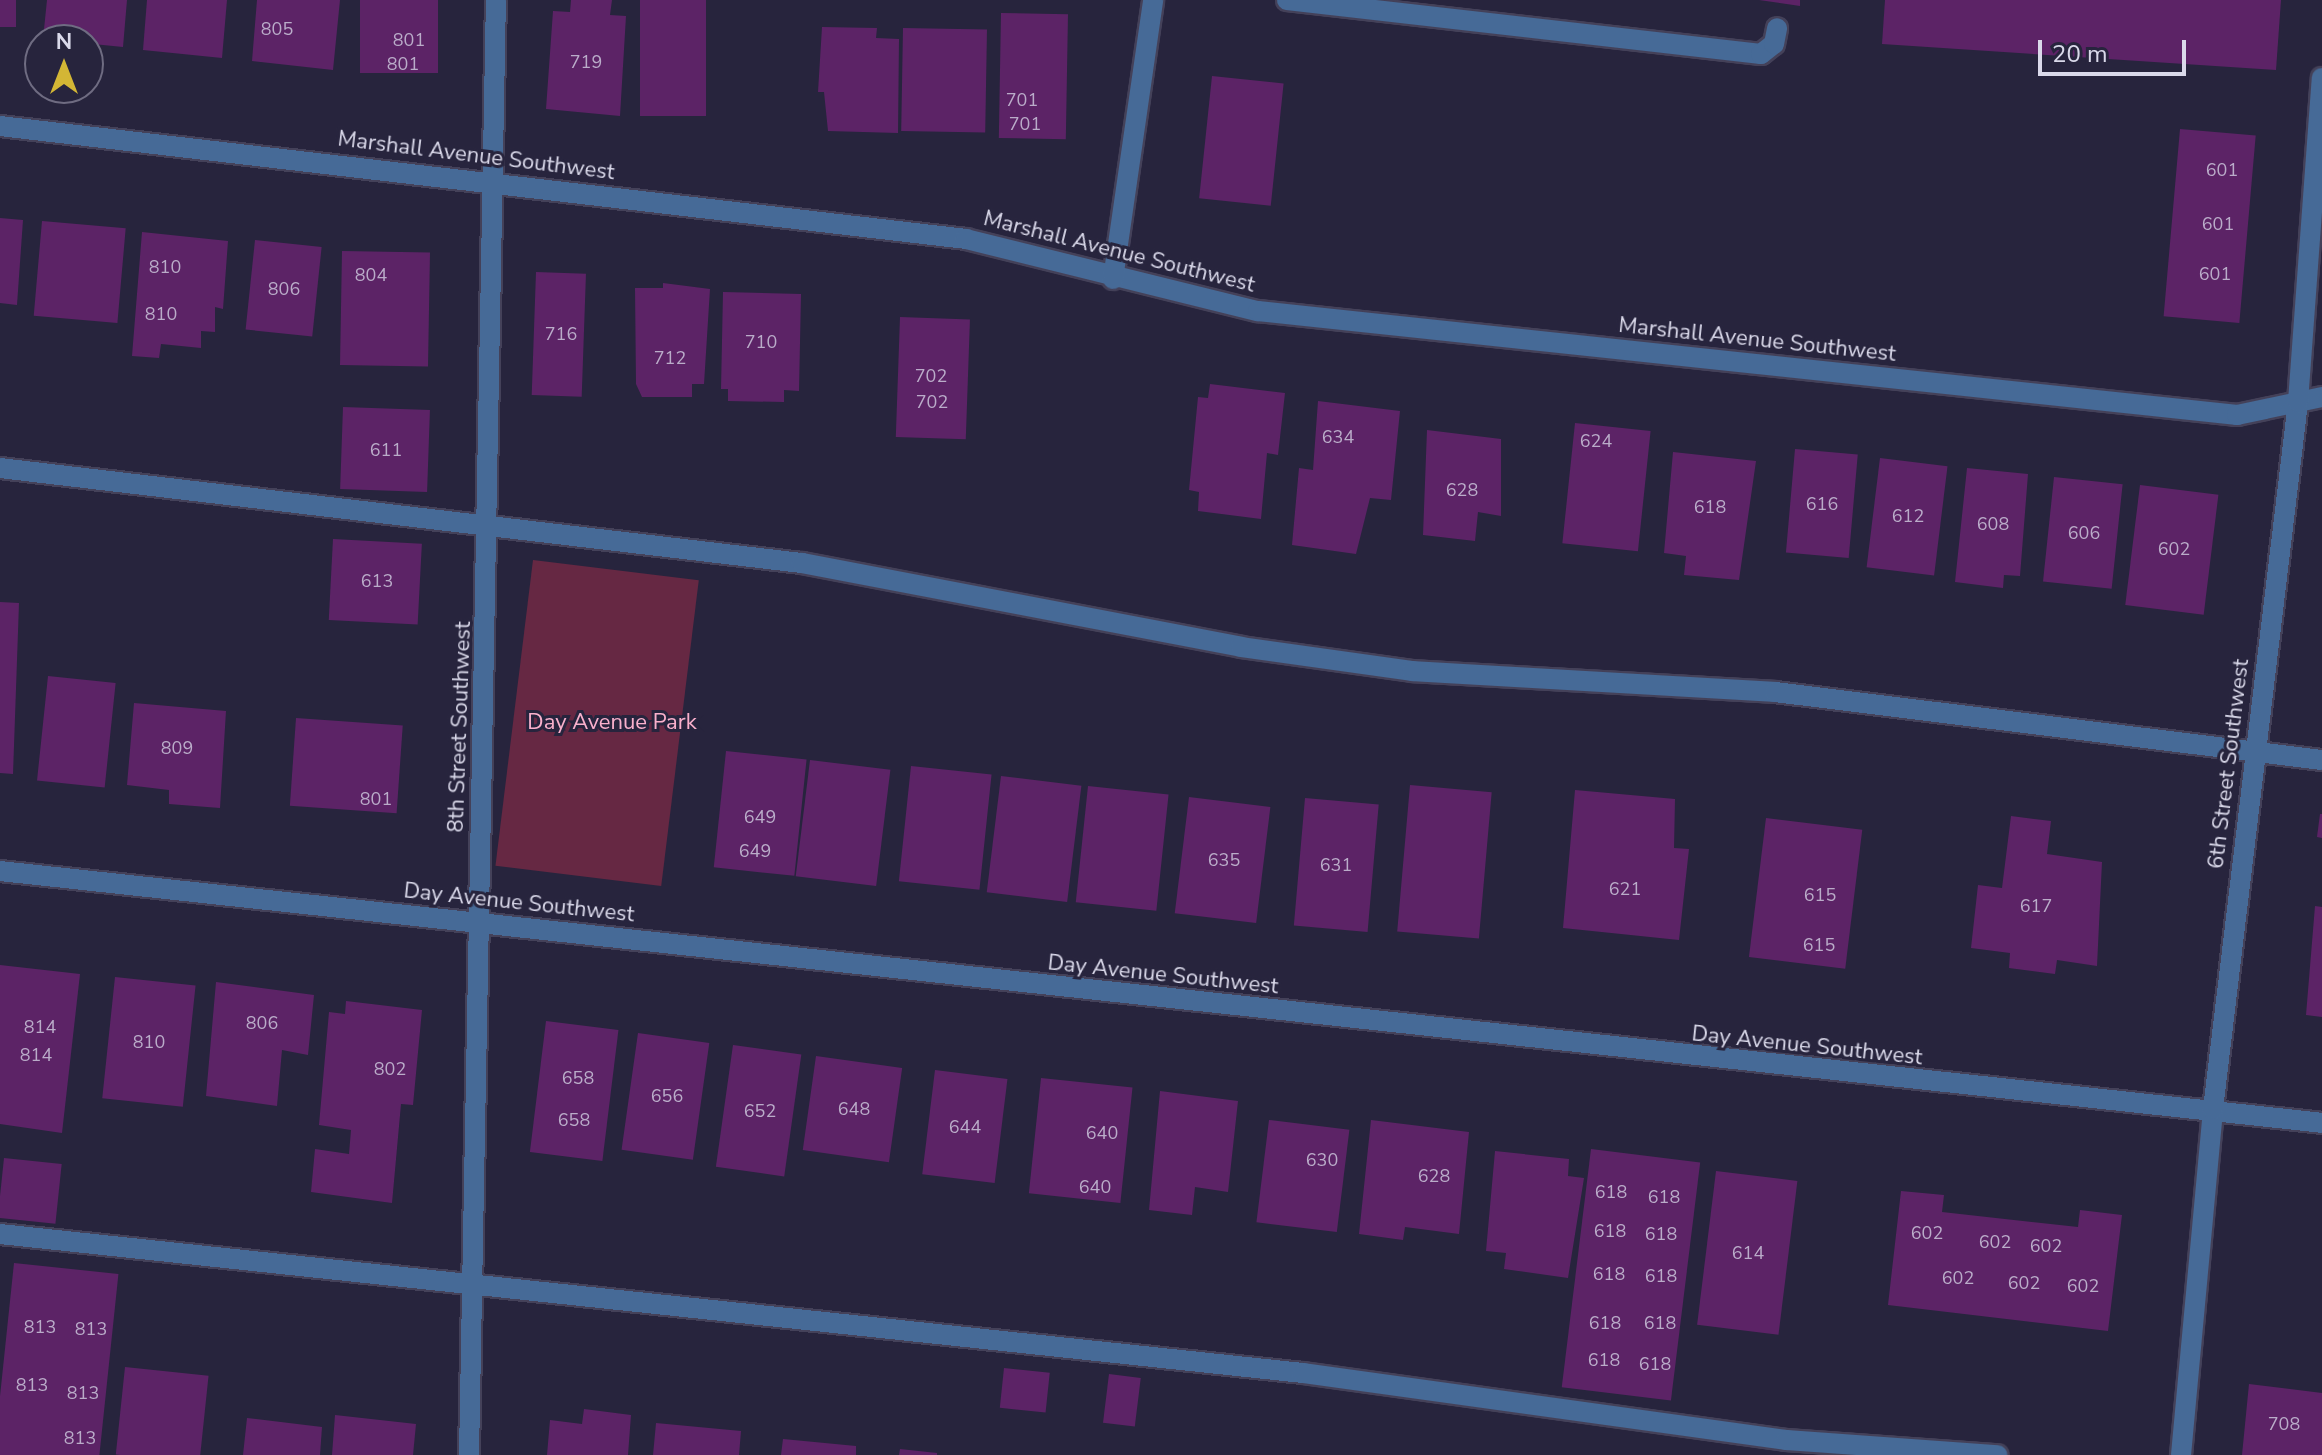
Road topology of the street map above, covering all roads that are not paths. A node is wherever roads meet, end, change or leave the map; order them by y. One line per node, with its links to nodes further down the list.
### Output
1 (496, 0): 8 (street, 8th Street Southwest)
2 (1153, 0): 9 (street)
3 (1287, 0): 4 (street)
4 (1777, 28)
5 (2322, 78): 6 (street, 6th Street Southwest)
6 (2321, 103): 11 (street, 6th Street Southwest)
7 (0, 126): 8 (street, Marshall Avenue Southwest)
8 (494, 181): 9 (street, Marshall Avenue Southwest); 13 (street, 8th Street Southwest)
9 (1113, 279): 11 (street, Marshall Avenue Southwest)
10 (2322, 397): 11 (street, Marshall Avenue Southwest)
11 (2298, 402): 14 (street, 6th Street Southwest)
12 (0, 468): 13 (street)
13 (491, 521): 14 (street); 17 (street, 8th Street Southwest)
14 (2254, 752): 15 (street); 18 (street, 6th Street Southwest)
15 (2322, 760)
16 (0, 871): 17 (street, Day Avenue Southwest)
17 (480, 923): 18 (street, Day Avenue Southwest); 21 (street, 8th Street Southwest)
18 (2213, 1109): 19 (street, Day Avenue Southwest); 24 (street, 6th Street Southwest)
19 (2322, 1123)
20 (0, 1234): 21 (street)
21 (475, 1284): 22 (street, 8th Street Southwest); 23 (street)
22 (469, 1455)
23 (1997, 1455)
24 (2181, 1455)

